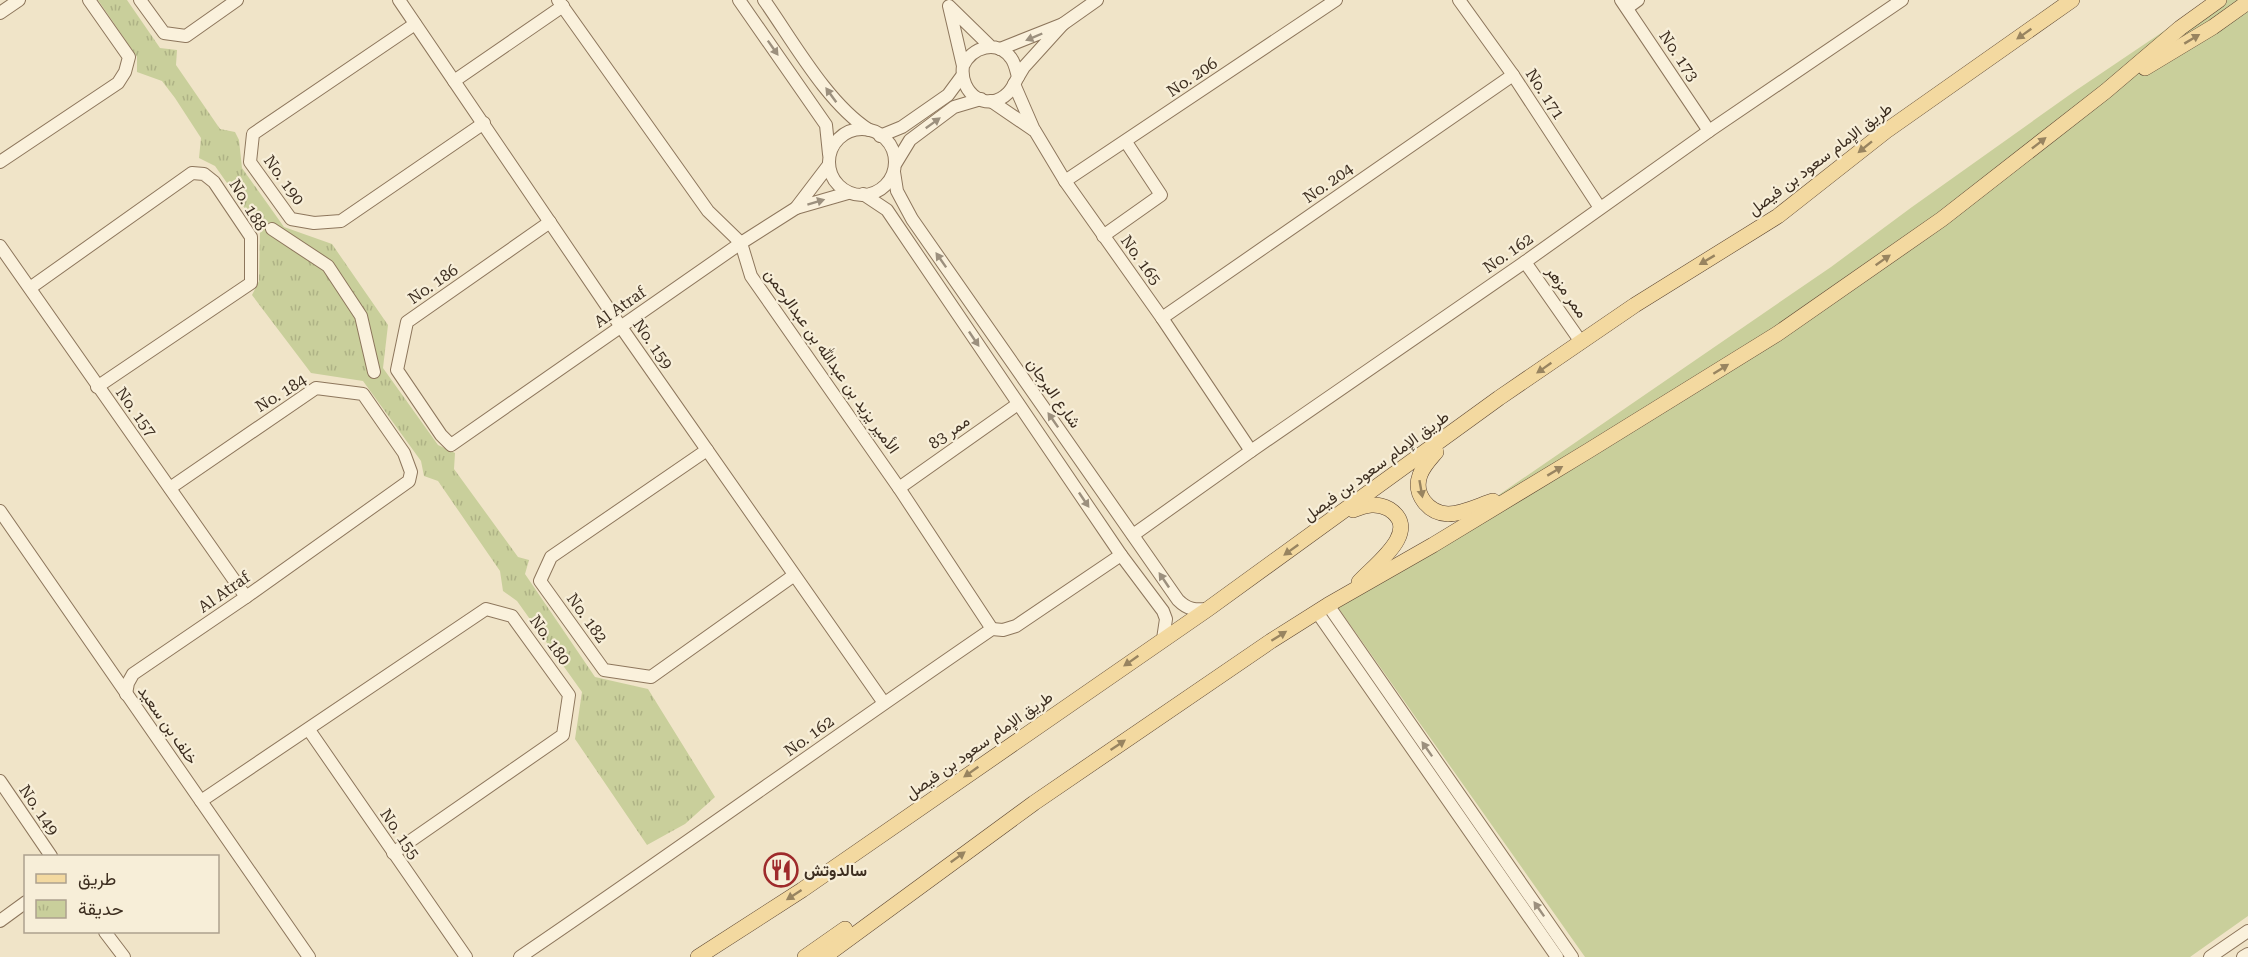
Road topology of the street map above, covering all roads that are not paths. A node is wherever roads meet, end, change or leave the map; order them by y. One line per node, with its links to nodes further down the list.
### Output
1 (19, 0): 19 (street)
2 (89, 0): 35 (street)
3 (140, 0): 4 (street)
4 (237, 0)
5 (399, 0): 20 (street, No. 159)
6 (739, 0): 34 (street, one-way to 34)
7 (764, 0): 32 (street, شارع البرجان, one-way to 7)
8 (1097, 0): 21 (street)
9 (1336, 0): 33 (street, No. 206)
10 (1459, 0): 24 (street, No. 171)
11 (1638, 0): 18 (street)
12 (1902, 0): 30 (street, No. 162)
13 (2072, 0): 51 (main road, طريق الإمام سعود بن فيصل, one-way to 51)
14 (2219, 0): 27 (main road)
15 (2248, 2): 27 (main road, one-way to 15)
16 (560, 3): 26 (street); 45 (street, الأمير يزيد بن عبدالله بن عبدالرحمن)
17 (946, 3): 22 (street); 23 (street)
18 (1624, 4): 30 (street, No. 173)
19 (0, 13)
20 (415, 24): 26 (street, No. 159); 29 (street, No. 190)
21 (1063, 24): 22 (street, one-way to 22); 25 (street)
22 (996, 48): 23 (street); 25 (street)
23 (963, 71): 28 (street); 32 (street)
24 (1513, 75): 41 (street, No. 171); 49 (street, No. 204)
25 (1016, 80): 28 (street); 31 (street)
26 (454, 81): 29 (street, No. 159)
27 (2106, 91): 62 (main road, one-way to 27)
28 (986, 100): 31 (street, No. 165); 36 (street, one-way to 28)
29 (484, 123): 42 (street, No. 159)
30 (1709, 131): 41 (street, No. 162)
31 (1035, 132): 37 (street, No. 165)
32 (877, 135): 34 (street); 36 (street, شارع البرجان)
33 (1126, 142): 37 (street, No. 206); 44 (street)
34 (829, 160): 38 (street); 40 (street)
35 (0, 162)
36 (895, 167): 39 (street); 65 (street, شارع البرجان, one-way to 36)
37 (1065, 181): 44 (street, No. 165)
38 (848, 193): 39 (street); 40 (street, one-way to 38)
39 (863, 194): 54 (street, one-way to 54)
40 (796, 208): 45 (street, Al Atraf)
41 (1600, 208): 47 (street, No. 162)
42 (550, 222): 50 (street, No. 159); 56 (street, No. 186)
43 (272, 229): 52 (street)
44 (1103, 236): 49 (street, No. 165)
45 (741, 243): 50 (street, Al Atraf); 61 (street, الأمير يزيد بن عبدالله بن عبدالرحمن)
46 (0, 246): 48 (street, No. 157)
47 (1525, 262): 51 (street, ممر مزهر); 58 (street, No. 162)
48 (30, 288): 53 (street, No. 157); 53 (street, No. 188)
49 (1162, 318): 58 (street, No. 165)
50 (621, 327): 56 (street, Al Atraf); 57 (street, No. 159)
51 (1581, 342): 55 (main road, طريق الإمام سعود بن فيصل, one-way to 55)
52 (374, 372)
53 (97, 387): 60 (street, No. 157)
54 (1018, 404): 61 (street, ممر 83); 66 (street, one-way to 66)
55 (1478, 414): 62 (main road, one-way to 62); 64 (main road, طريق الإمام سعود بن فيصل)
56 (466, 435)
57 (707, 450): 67 (street, No. 159); 67 (street, No. 182)
58 (1251, 451): 65 (street, No. 162)
59 (409, 481): 60 (street, No. 184); 69 (street, Al Atraf)
60 (170, 488): 69 (street, No. 157)
61 (899, 488): 72 (street, الأمير يزيد بن عبدالله بن عبدالرحمن)
62 (1524, 490): 68 (main road)
63 (0, 511): 74 (street, خلف بن سعيد)
64 (1339, 516): 68 (main road); 71 (main road, طريق الإمام سعود بن فيصل, one-way to 71)
65 (1134, 535): 71 (street, شارع البرجان, one-way to 65)
66 (1121, 555): 72 (street, No. 162); 73 (street)
67 (793, 576): 75 (street, No. 159)
68 (1351, 591): 70 (main road)
69 (246, 597): 74 (street, Al Atraf)
70 (1323, 608): 81 (main road, one-way to 70); 94 (street); 95 (street, one-way to 70)
71 (1208, 609): 73 (main road, طريق الإمام سعود بن فيصل)
72 (992, 629): 75 (street, No. 162)
73 (1163, 639): 91 (main road, طريق الإمام سعود بن فيصل, one-way to 91)
74 (126, 694): 78 (street, خلف بن سعيد)
75 (884, 703): 90 (street, No. 162)
76 (309, 730): 78 (street, No. 180); 79 (street, No. 155); 79 (street, No. 180)
77 (0, 781): 80 (street, No. 149)
78 (201, 801): 88 (street, خلف بن سعيد)
79 (393, 853): 89 (street, No. 155)
80 (50, 855)
81 (911, 892): 92 (main road); 93 (main road)
82 (24, 903): 83 (street)
83 (0, 921)
84 (2248, 931): 96 (street)
85 (106, 933): 87 (street)
86 (2248, 954): 97 (street)
87 (124, 957)
88 (309, 957)
89 (466, 957)
90 (520, 957)
91 (698, 957)
92 (805, 957)
93 (824, 957)
94 (1557, 957)
95 (1572, 957)
96 (2210, 957)
97 (2243, 957)

